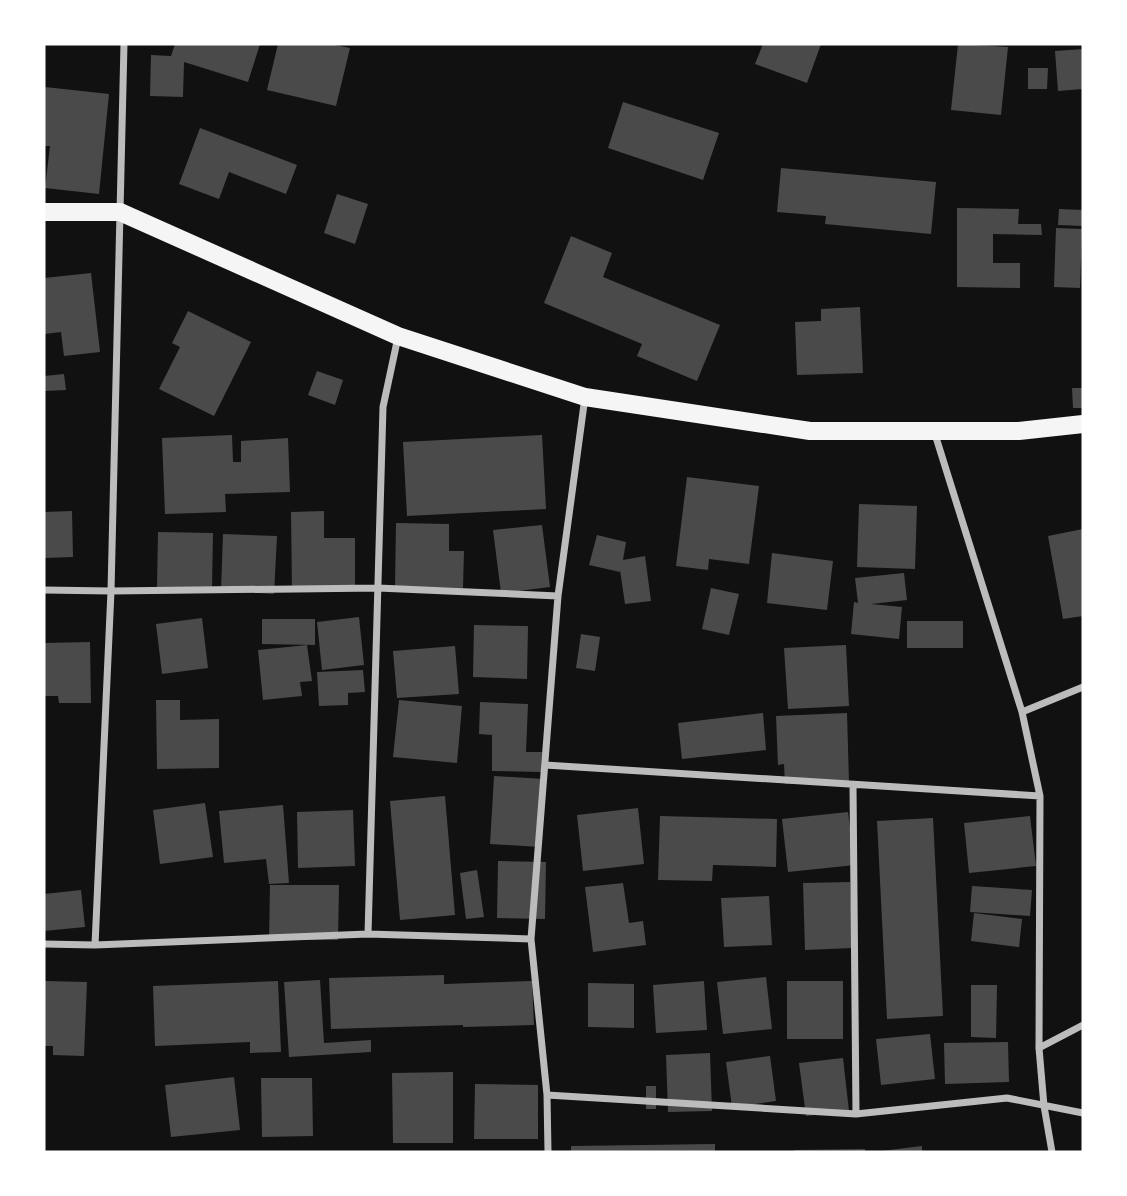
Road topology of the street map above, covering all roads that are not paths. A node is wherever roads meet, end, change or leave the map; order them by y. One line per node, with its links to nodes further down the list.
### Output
1 (124, 44): 3 (street)
2 (44, 212): 3 (main road)
3 (120, 212): 4 (main road); 10 (street)
4 (398, 336): 5 (main road); 8 (street)
5 (585, 397): 7 (main road); 11 (street)
6 (1083, 424): 7 (main road)
7 (934, 431): 13 (street)
8 (378, 588): 10 (street); 11 (street); 17 (street)
9 (44, 590): 10 (street)
10 (111, 591): 20 (street)
11 (558, 596): 14 (street)
12 (1083, 687): 13 (street)
13 (1022, 712): 16 (street)
14 (545, 765): 15 (street); 18 (street)
15 (853, 785): 16 (street); 26 (street)
16 (1040, 796): 22 (street)
17 (368, 933): 18 (street); 20 (street)
18 (531, 939): 23 (street)
19 (44, 944): 20 (street)
20 (95, 945)
21 (1083, 1024): 22 (street)
22 (1039, 1048): 24 (street)
23 (547, 1095): 26 (street); 27 (street)
24 (1044, 1106): 25 (street); 26 (street); 28 (street)
25 (1083, 1113)
26 (856, 1114)
27 (548, 1152)
28 (1052, 1152)

